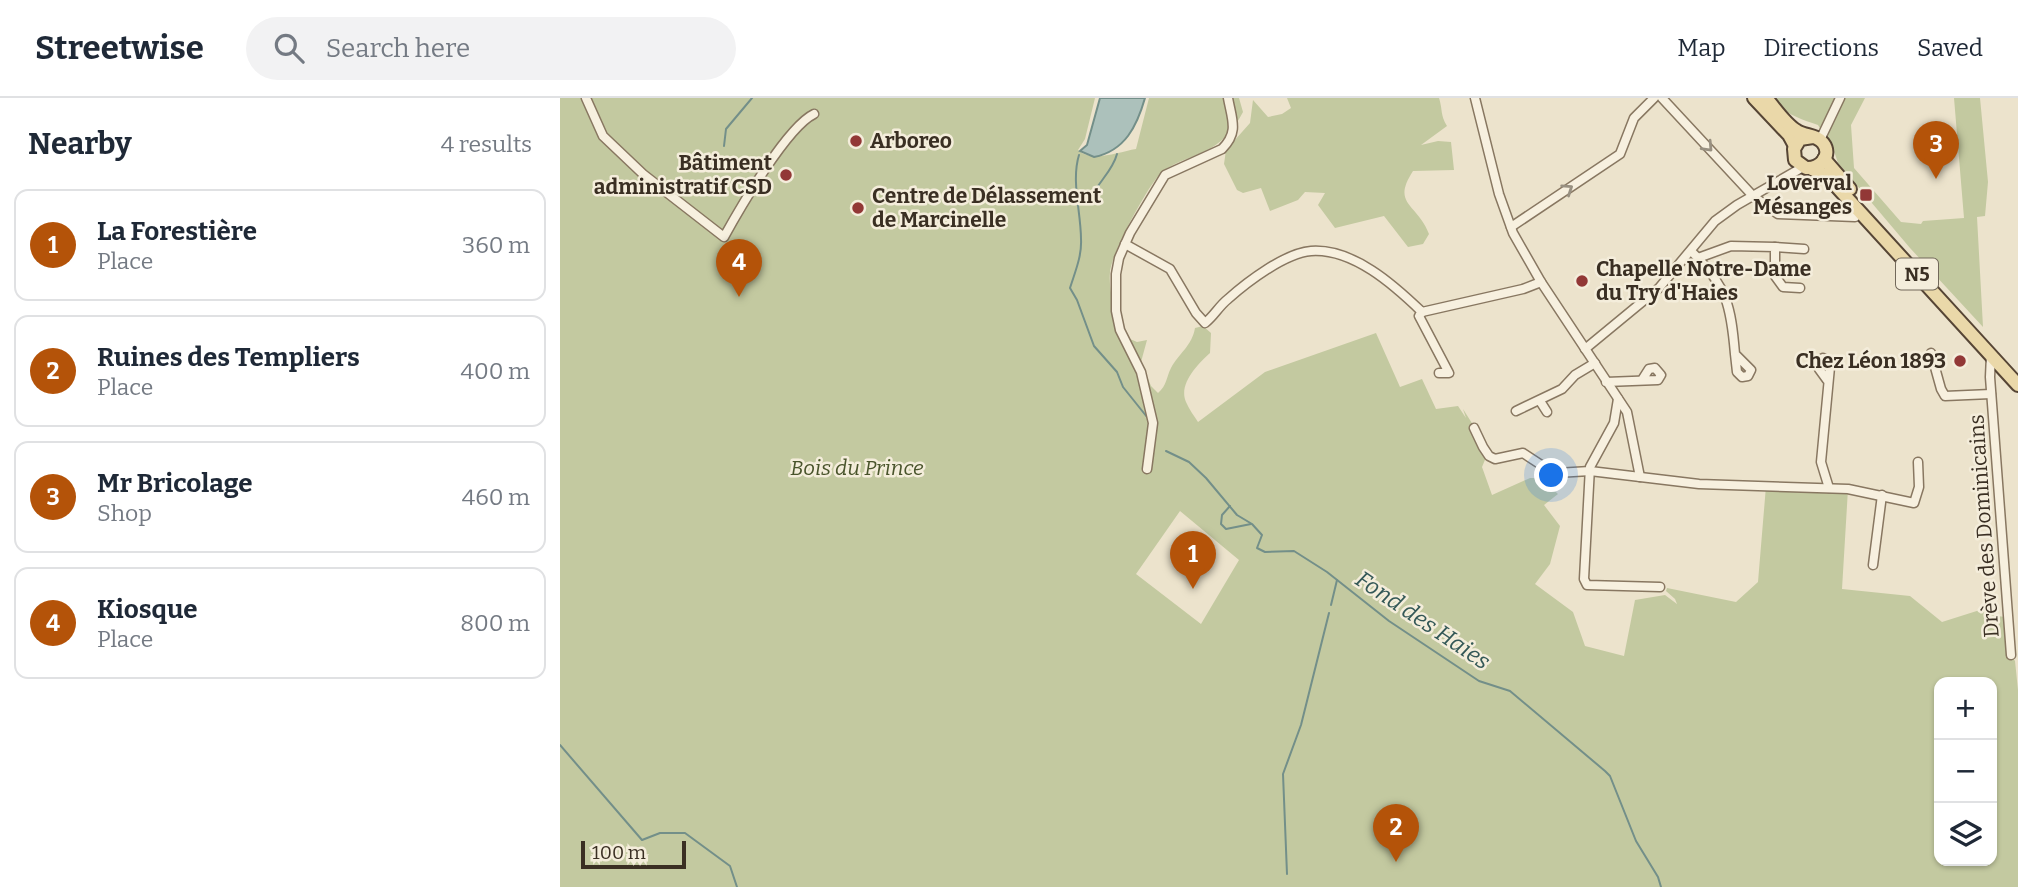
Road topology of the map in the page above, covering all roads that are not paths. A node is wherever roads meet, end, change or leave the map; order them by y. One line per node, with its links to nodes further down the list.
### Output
1 (586, 98): 9 (street)
2 (1228, 98): 16 (street)
3 (1476, 98): 15 (street)
4 (1654, 98): 15 (street, one-way to 4)
5 (1662, 98): 13 (street, one-way to 13)
6 (1754, 98): 12 (main road, N5)
7 (1766, 98): 10 (main road)
8 (1840, 98): 10 (street)
9 (814, 114)
10 (1817, 138): 11 (main road, N5); 12 (main road)
11 (1825, 159): 12 (main road); 28 (main road, N5)
12 (1801, 160): 13 (street); 26 (main road, N5)
13 (1753, 196): 14 (street); 19 (street)
14 (1855, 217)
15 (1511, 227): 20 (street)
16 (1125, 243): 22 (street); 41 (street)
17 (1775, 247): 18 (street); 19 (street); 21 (street)
18 (1804, 248)
19 (1695, 255): 23 (street); 25 (street)
20 (1541, 282): 22 (street); 23 (street)
21 (1800, 288)
22 (1422, 312): 29 (street)
23 (1586, 349): 27 (street)
24 (1931, 353): 34 (street, Drève des Dominicains)
25 (1735, 354)
26 (1991, 355): 33 (main road, N5); 34 (street, Drève des Dominicains)
27 (1595, 363): 32 (street); 36 (street)
28 (2018, 372)
29 (1439, 373)
30 (1642, 380): 32 (street)
31 (1828, 380): 46 (street)
32 (1606, 382): 35 (street)
33 (2018, 385)
34 (1991, 394): 50 (street, Drève des Dominicains)
35 (1618, 399): 42 (street); 45 (street)
36 (1540, 401): 37 (street); 38 (street)
37 (1516, 411)
38 (1547, 412)
39 (1474, 429): 43 (street)
40 (1918, 462): 47 (street)
41 (1147, 470)
42 (1590, 471): 43 (street); 45 (street); 49 (street)
43 (1552, 472): 44 (street)
44 (1540, 474)
45 (1640, 477): 46 (street)
46 (1829, 488): 47 (street)
47 (1882, 495): 48 (street)
48 (1873, 565)
49 (1660, 587)
50 (2011, 655)

